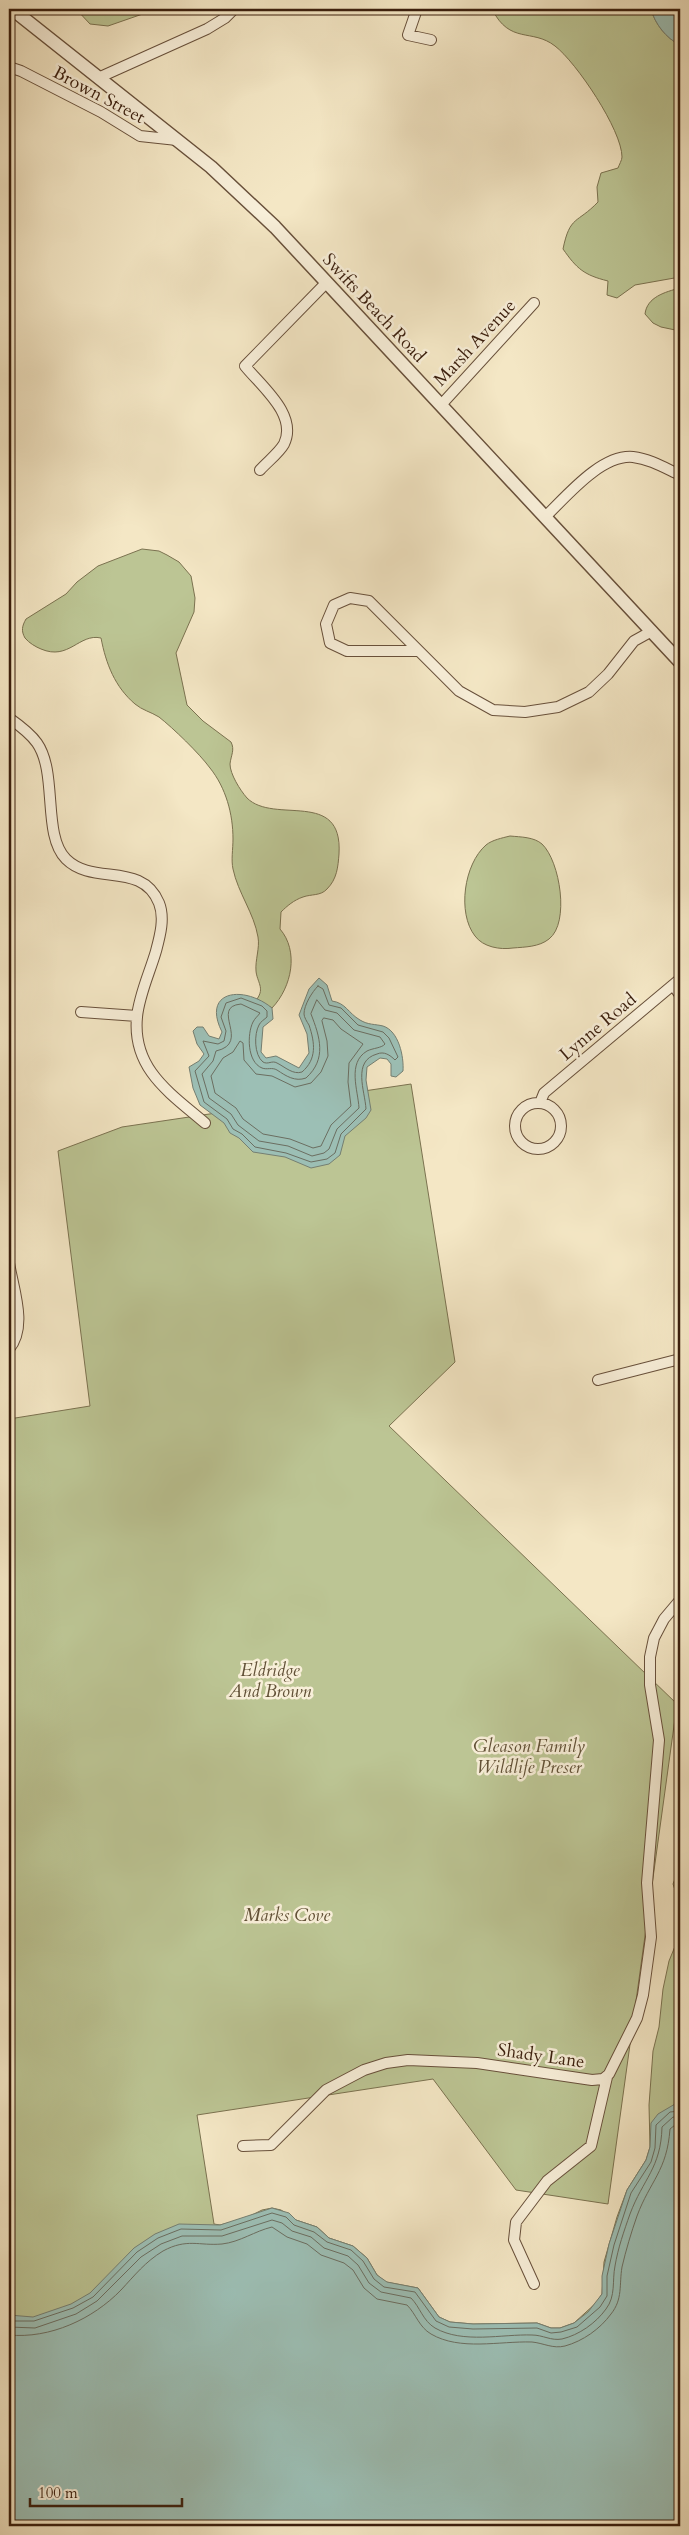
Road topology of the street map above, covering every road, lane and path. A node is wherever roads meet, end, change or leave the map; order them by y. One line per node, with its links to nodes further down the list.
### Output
1 (12, 9): 6 (street, Swifts Beach Road)
2 (234, 9): 6 (street)
3 (417, 9): 4 (street)
4 (431, 40)
5 (9, 67): 7 (street, Brown Street)
6 (98, 78): 7 (street, Swifts Beach Road)
7 (177, 140): 8 (street, Swifts Beach Road)
8 (327, 282): 10 (street, Swifts Beach Road); 11 (street)
9 (534, 303): 10 (street, Marsh Avenue)
10 (440, 405): 13 (street, Swifts Beach Road)
11 (260, 470)
12 (680, 475): 13 (street)
13 (545, 517): 14 (street, Swifts Beach Road)
14 (652, 631): 15 (street); 16 (street, Swifts Beach Road)
15 (418, 651): 15 (street)
16 (680, 662)
17 (9, 718): 21 (street)
18 (676, 982): 19 (street); 22 (street, Lynne Road)
19 (680, 995)
20 (81, 1012): 21 (street)
21 (137, 1016): 23 (street)
22 (540, 1103): 22 (street, Lynne Road)
23 (205, 1123)
24 (9, 1263): 25 (street)
25 (9, 1349)
26 (680, 1359): 27 (street)
27 (598, 1380)
28 (680, 1600): 29 (street, Shady Lane)
29 (607, 2077): 30 (street, Shady Lane); 31 (street)
30 (243, 2146)
31 (534, 2284)

